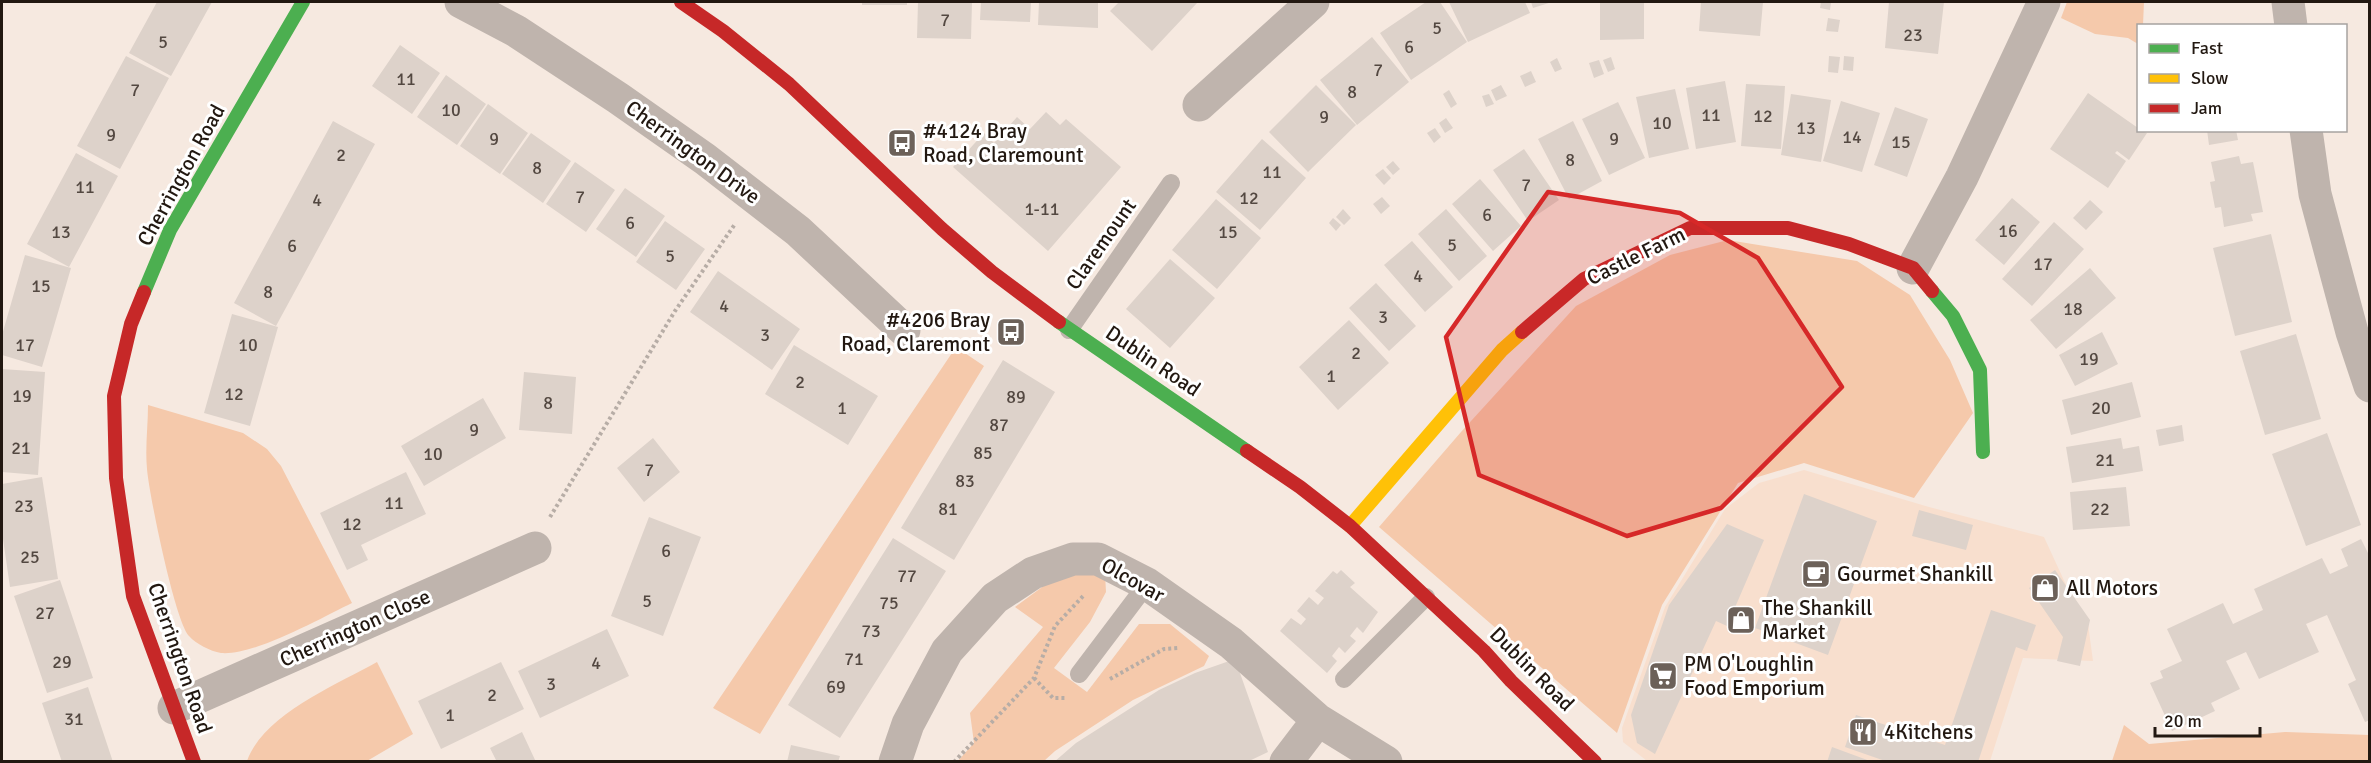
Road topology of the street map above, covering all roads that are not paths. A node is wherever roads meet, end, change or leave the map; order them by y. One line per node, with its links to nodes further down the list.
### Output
1 (303, 2): 22 (street, Cherrington Road)
2 (461, 2): 12 (street, Cherrington Drive)
3 (681, 2): 13 (street, Dublin Road)
4 (1313, 2): 8 (street)
5 (2044, 2): 11 (street)
6 (2288, 2): 7 (street)
7 (2291, 24)
8 (1199, 105)
9 (2306, 132): 14 (street)
10 (1170, 183): 13 (lane, Claremount)
11 (1913, 268): 15 (street, Castle Farm); 16 (street, Castle Farm)
12 (904, 330)
13 (1069, 330): 16 (street, Dublin Road)
14 (2370, 386)
15 (1983, 452)
16 (1350, 526): 19 (street, Dublin Road)
17 (535, 548): 22 (street, Cherrington Close)
18 (1147, 584): 20 (lane); 23 (street, Olcovar); 25 (street, Olcovar)
19 (1426, 597): 21 (lane); 28 (street, Dublin Road)
20 (1079, 674)
21 (1344, 679)
22 (174, 708): 24 (street, Cherrington Road)
23 (1318, 720): 26 (street); 27 (street, Olcovar)
24 (194, 762)
25 (895, 762)
26 (1286, 762)
27 (1386, 762)
28 (1595, 762)

